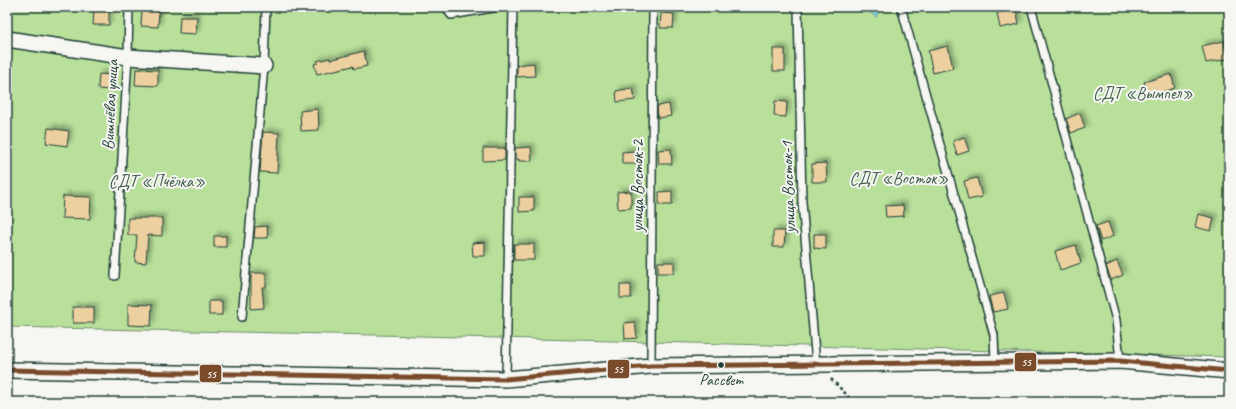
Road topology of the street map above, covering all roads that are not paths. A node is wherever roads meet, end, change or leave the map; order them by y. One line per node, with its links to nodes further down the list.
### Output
1 (129, 7): 11 (lane, Вишнёвая улица)
2 (266, 7): 12 (lane)
3 (446, 7): 4 (lane)
4 (499, 7)
5 (513, 7): 21 (lane)
6 (653, 7): 18 (lane, улица Восток-2)
7 (798, 7): 17 (lane, улица Восток-1)
8 (901, 7): 16 (lane)
9 (1031, 7): 15 (lane)
10 (7, 39): 11 (street)
11 (128, 57): 12 (street); 13 (lane, Вишнёвая улица)
12 (264, 66): 14 (lane)
13 (115, 276)
14 (242, 317)
15 (1120, 361): 16 (street); 20 (street)
16 (994, 362): 17 (street)
17 (816, 364): 18 (street)
18 (651, 366): 21 (street)
19 (7, 370): 21 (street)
20 (1229, 371)
21 (506, 379)

